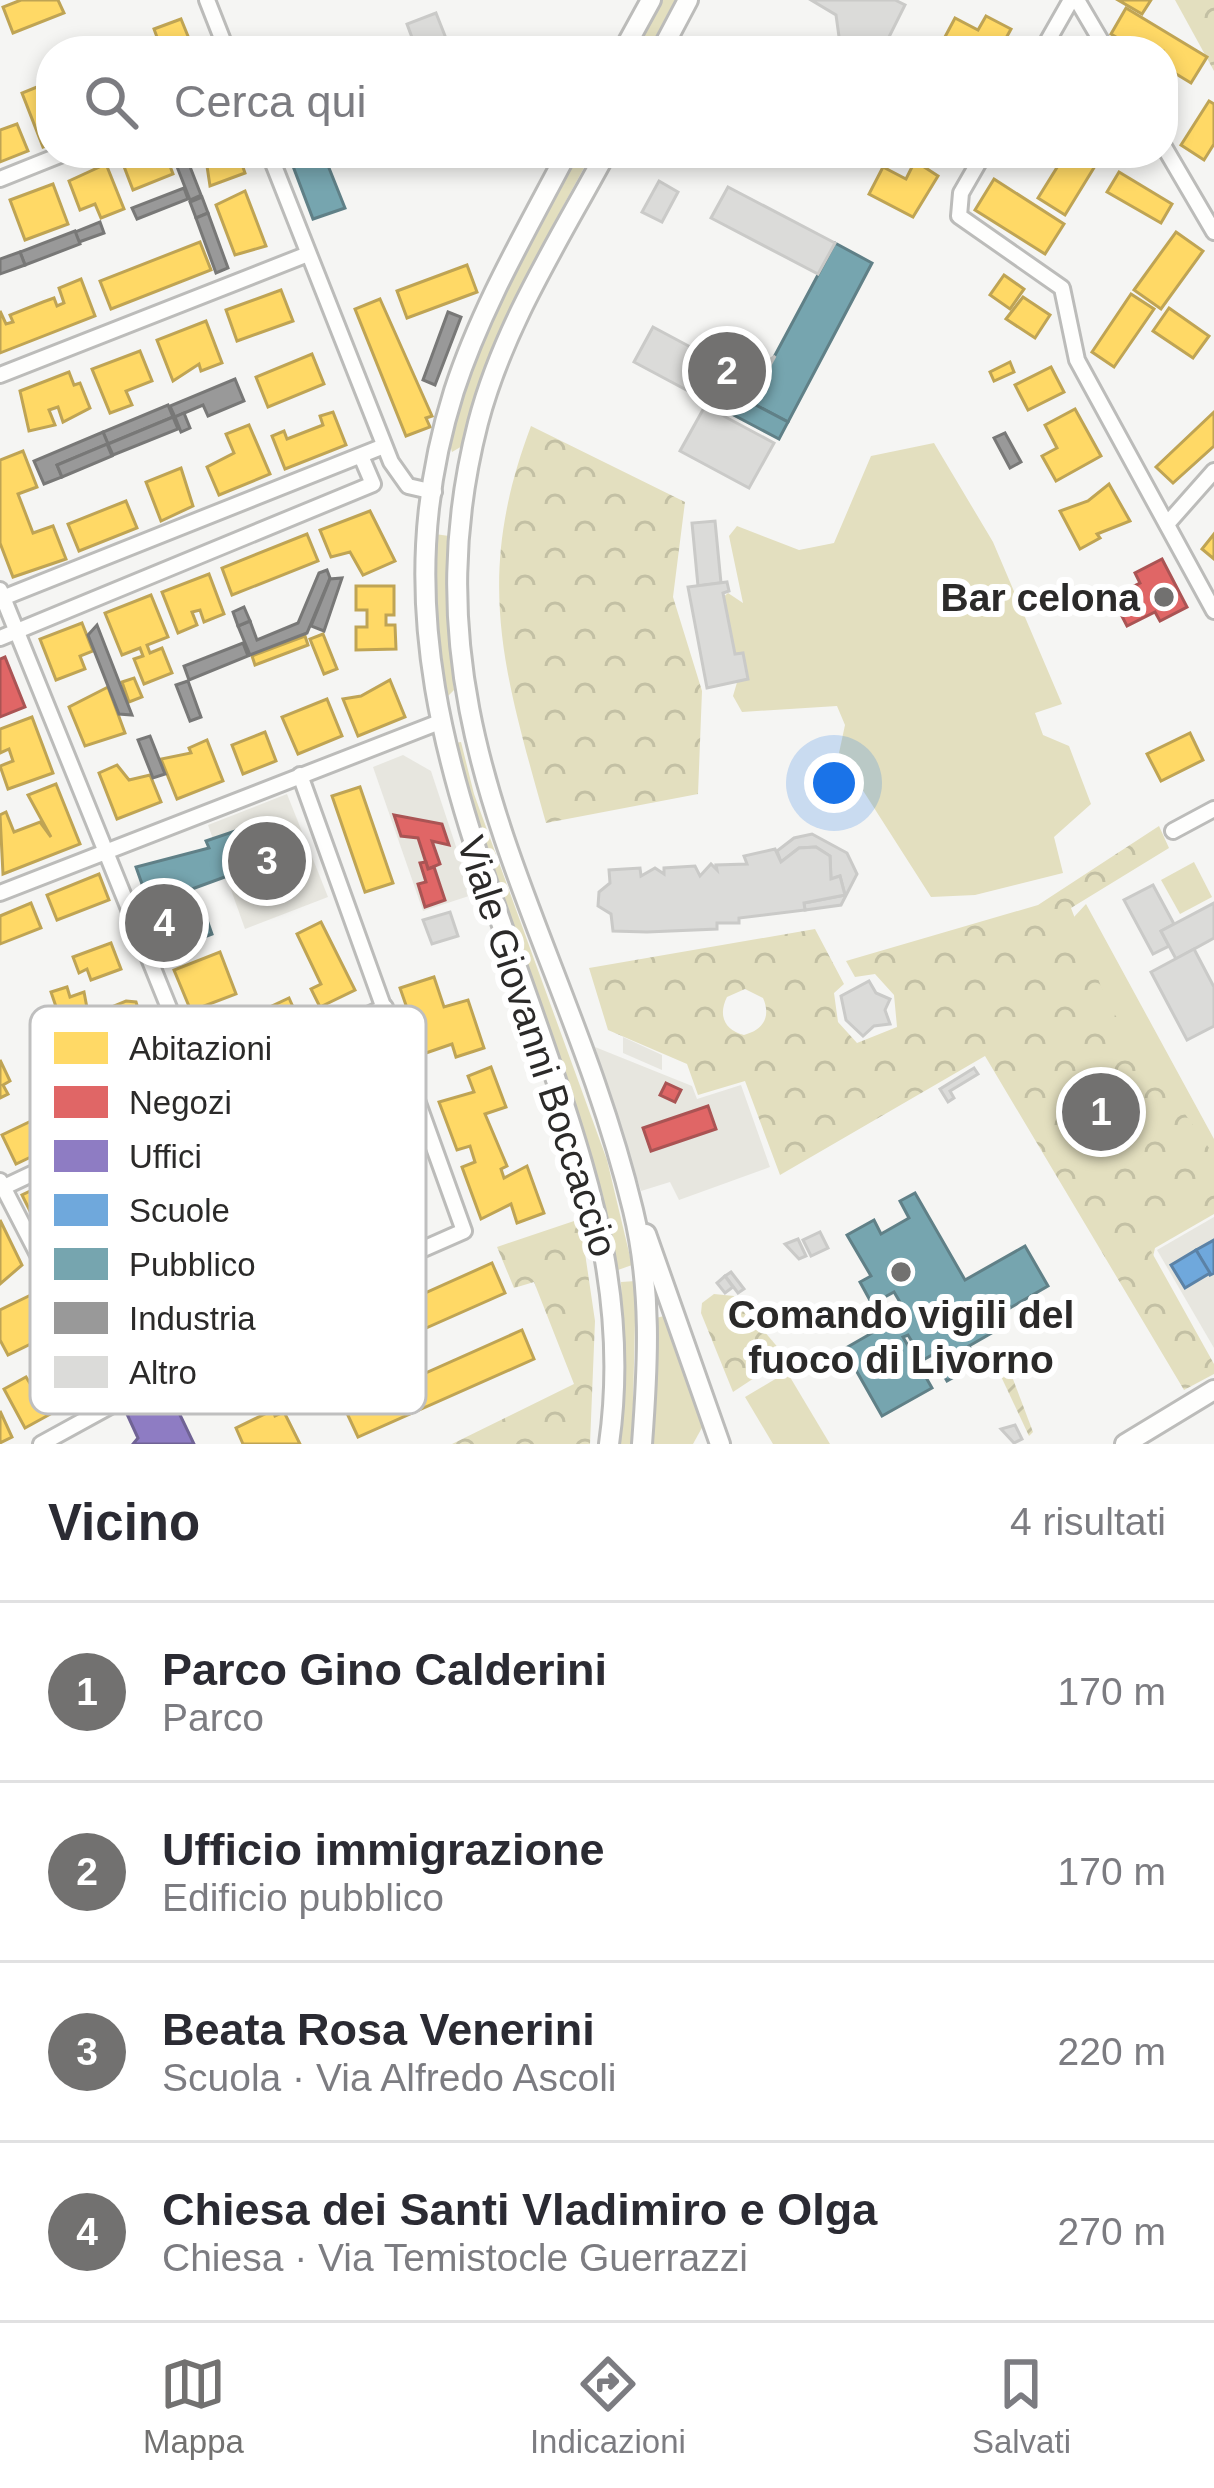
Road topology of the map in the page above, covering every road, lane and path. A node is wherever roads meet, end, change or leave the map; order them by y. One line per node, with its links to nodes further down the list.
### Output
1 (207, 0): 5 (street)
2 (651, 0): 6 (main road)
3 (688, 0): 7 (main road)
4 (1074, 0): 8 (street); 9 (street)
5 (221, 36)
6 (631, 36)
7 (669, 36)
8 (1051, 36)
9 (1098, 36)
10 (36, 165): 16 (street)
11 (275, 168): 18 (street)
12 (560, 168): 25 (main road, Viale Giovanni Boccaccio)
13 (598, 168): 26 (main road, Viale Giovanni Boccaccio)
14 (975, 168): 27 (street)
15 (1176, 168): 17 (street)
16 (0, 179)
17 (1214, 232)
18 (308, 254): 19 (street); 20 (street)
19 (0, 375)
20 (384, 446): 21 (street); 23 (street)
21 (361, 456): 24 (street); 28 (street)
22 (1214, 471): 27 (street)
23 (397, 473): 24 (street); 25 (street)
24 (373, 484): 30 (street)
25 (434, 492): 26 (main road); 33 (main road, Viale Giovanni Boccaccio)
26 (464, 496): 32 (main road, Viale Giovanni Boccaccio)
27 (1167, 524): 29 (street)
28 (1, 596): 30 (street)
29 (1214, 611)
30 (16, 631): 31 (street); 37 (street)
31 (0, 638)
32 (467, 716): 33 (main road); 44 (main road, Viale Giovanni Boccaccio)
33 (437, 723): 34 (street); 50 (main road, Viale Giovanni Boccaccio)
34 (300, 775): 37 (street); 40 (street)
35 (1214, 809): 36 (street)
36 (1173, 831)
37 (105, 853): 38 (street); 39 (street)
38 (0, 893)
39 (166, 1006)
40 (385, 1006)
41 (426, 1123): 46 (street)
42 (30, 1173): 43 (street)
43 (1, 1186): 45 (street)
44 (634, 1215): 51 (main road, Viale Giovanni Boccaccio); 52 (main road, Viale Giovanni Boccaccio)
45 (30, 1241)
46 (426, 1248)
47 (1214, 1390): 53 (main road)
48 (97, 1414): 49 (street)
49 (41, 1444)
50 (609, 1444)
51 (642, 1444)
52 (720, 1444)
53 (1124, 1444)

